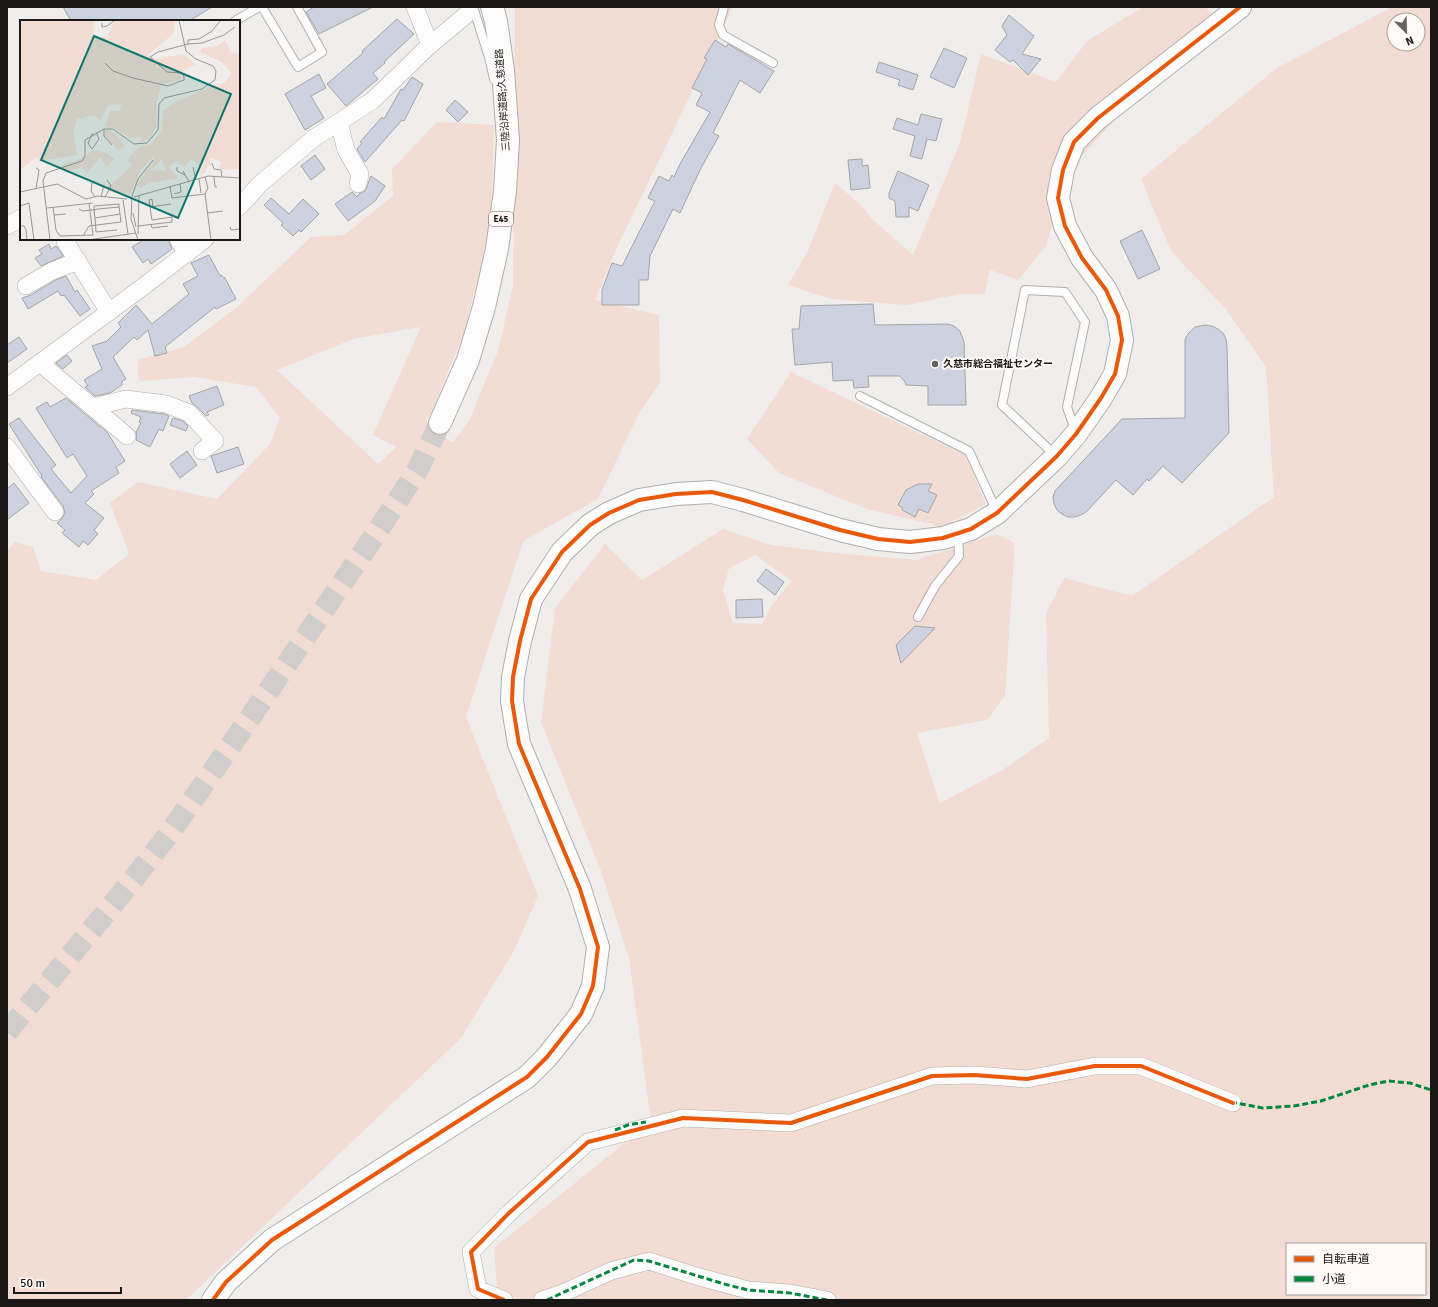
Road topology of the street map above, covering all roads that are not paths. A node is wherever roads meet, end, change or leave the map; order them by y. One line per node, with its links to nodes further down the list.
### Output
1 (261, 7): 2 (lane); 8 (lane)
2 (297, 7)
3 (415, 7): 9 (street)
4 (492, 7): 12 (main road, 三陸沿岸道路;久慈道路 / E45)
5 (724, 7): 10 (lane)
6 (1240, 7): 29 (main road)
7 (470, 11): 9 (street); 12 (lane)
8 (237, 20)
9 (430, 45): 11 (street)
10 (773, 63)
11 (339, 123): 13 (street); 14 (street)
12 (508, 140): 28 (main road, 三陸沿岸道路;久慈道路 / E45)
13 (358, 184)
14 (240, 206)
15 (20, 219): 16 (street)
16 (7, 226)
17 (66, 240): 21 (street)
18 (179, 240): 20 (street)
19 (204, 240): 20 (street)
20 (187, 254): 23 (street)
21 (78, 261): 22 (street); 23 (street)
22 (26, 286)
23 (109, 312): 24 (street)
24 (40, 363): 25 (street); 27 (street)
25 (7, 387)
26 (860, 396): 35 (lane)
27 (93, 407): 30 (street); 32 (street)
28 (440, 423)
29 (1076, 434): 33 (main road); 33 (lane)
30 (127, 436)
31 (7, 447): 34 (street)
32 (202, 451)
33 (1057, 456): 35 (main road)
34 (55, 512)
35 (997, 513): 36 (main road)
36 (958, 533): 37 (lane); 39 (main road)
37 (918, 617)
38 (1233, 1103): 40 (street)
39 (213, 1300)
40 (504, 1300)
41 (542, 1300): 42 (street)
42 (827, 1300)

